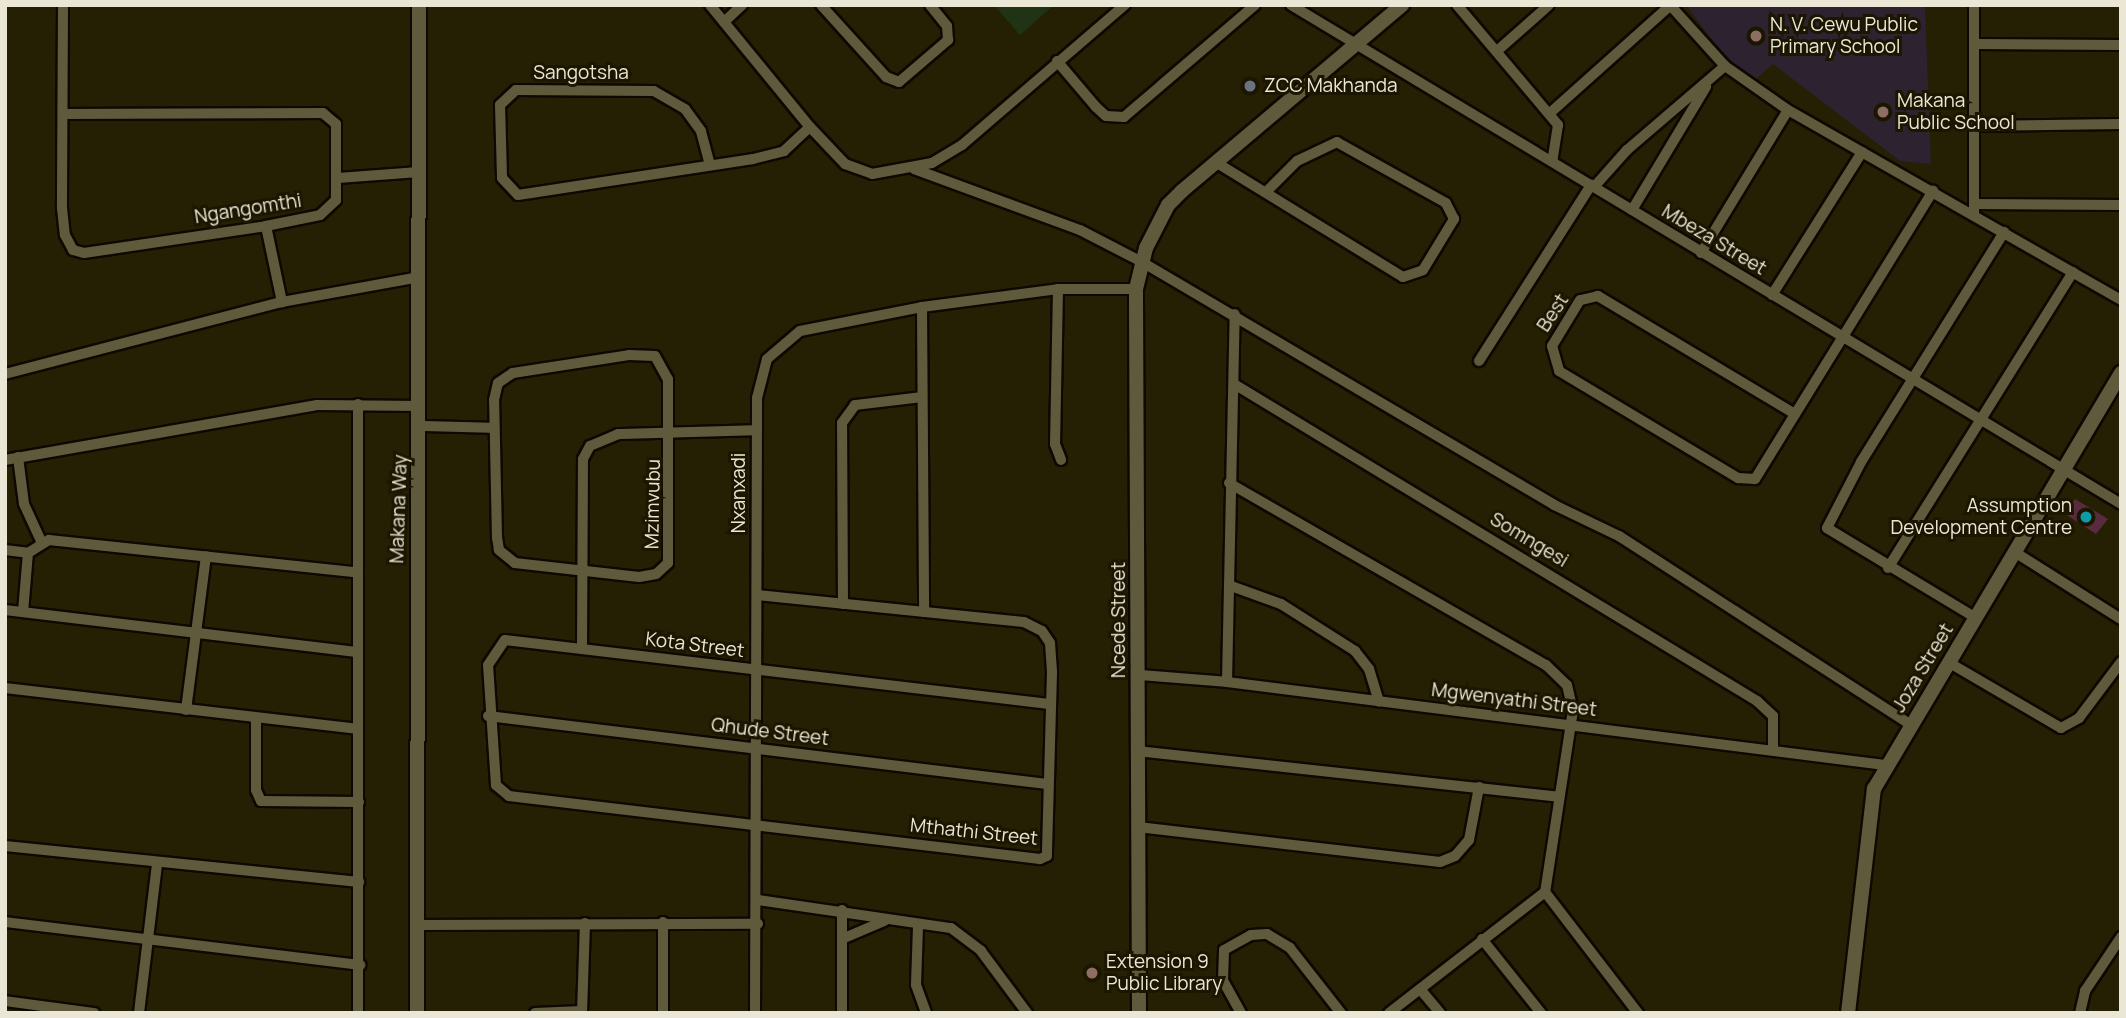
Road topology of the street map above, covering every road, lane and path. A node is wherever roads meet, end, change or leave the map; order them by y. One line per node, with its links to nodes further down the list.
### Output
1 (63, 5): 25 (street, Ngangomthi)
2 (419, 5): 34 (street, Makana Way)
3 (710, 5): 15 (street)
4 (742, 5): 15 (street)
5 (821, 5): 6 (street)
6 (930, 5)
7 (1125, 5): 20 (street)
8 (1255, 5): 20 (street)
9 (1291, 5): 18 (street, Mbeza Street)
10 (1402, 5): 18 (street, Ncede Street)
11 (1457, 5): 19 (street)
12 (1549, 5): 19 (street)
13 (1671, 5): 21 (street); 24 (street)
14 (1975, 5): 16 (street)
15 (724, 22): 28 (street)
16 (1975, 44): 17 (street); 27 (street)
17 (2121, 45)
18 (1354, 47): 30 (street, Mbeza Street); 31 (street, Ncede Street)
19 (1497, 51): 24 (street)
20 (1057, 61): 33 (street)
21 (1725, 66): 22 (street); 23 (street)
22 (1707, 84): 36 (street); 40 (street)
23 (1788, 110): 29 (street); 44 (street)
24 (1550, 113): 30 (street)
25 (63, 114): 35 (street, Ngangomthi); 42 (street, Ngangomthi)
26 (2121, 124): 27 (street)
27 (1974, 126): 41 (street)
28 (810, 127): 32 (street, Sangotsha); 33 (street)
29 (1862, 152): 38 (street); 50 (street)
30 (1552, 162): 36 (street, Mbeza Street)
31 (1217, 163): 37 (street); 45 (street, Ncede Street)
32 (710, 165): 32 (street, Sangotsha)
33 (914, 169): 45 (street)
34 (419, 172): 35 (street); 47 (street, Makana Way)
35 (338, 178): 42 (street, Ngangomthi)
36 (1592, 186): 40 (street, Mbeza Street); 56 (street)
37 (1267, 191): 37 (street)
38 (1933, 191): 41 (street); 55 (street, Best)
39 (2121, 205): 41 (street)
40 (1632, 210): 44 (street, Mbeza Street)
41 (1974, 210): 43 (street)
42 (266, 226): 52 (street)
43 (2004, 232): 46 (street); 59 (street)
44 (1701, 253): 50 (street, Mbeza Street)
45 (1142, 262): 49 (street, Ncede Street); 54 (street)
46 (2073, 272): 51 (street); 65 (street)
47 (419, 277): 52 (street); 63 (street, Makana Way)
48 (1058, 289): 49 (street, Nxanxadi); 53 (street, Nxanxadi); 72 (street)
49 (1136, 289): 98 (street, Ncede Street)
50 (1772, 295): 55 (street, Mbeza Street)
51 (2121, 300)
52 (282, 302): 58 (street)
53 (922, 307): 61 (street); 68 (street, Nxanxadi)
54 (1234, 314): 60 (street); 107 (street)
55 (1842, 337): 59 (street, Mbeza Street); 64 (street, Best)
56 (1479, 361)
57 (2121, 373): 73 (street, Joza Street)
58 (5, 374)
59 (1912, 377): 65 (street, Mbeza Street); 81 (street)
60 (1234, 384): 74 (street); 110 (street, Somngesi)
61 (922, 397): 86 (street); 89 (street)
62 (358, 404): 63 (street); 70 (street); 83 (street)
63 (419, 406): 66 (street, Makana Way)
64 (1795, 414): 64 (street, Best)
65 (1982, 418): 73 (street, Mbeza Street); 81 (street)
66 (420, 426): 67 (street); 131 (street, Makana Way)
67 (494, 428): 69 (street, Mzimvubu); 82 (street, Mzimvubu)
68 (757, 430): 69 (street); 85 (street, Nxanxadi)
69 (672, 431): 82 (street); 82 (street, Mzimvubu)
70 (18, 457): 71 (street); 76 (street)
71 (5, 460)
72 (1062, 460)
73 (2065, 470): 75 (street, Mbeza Street); 79 (street, Joza Street)
74 (1229, 483): 84 (street); 106 (street)
75 (2121, 503)
76 (41, 541): 78 (street); 80 (street)
77 (5, 550): 78 (street)
78 (28, 553): 88 (street)
79 (2016, 553): 90 (street, Joza Street); 91 (street)
80 (206, 556): 83 (street); 92 (street)
81 (1888, 568): 90 (street)
82 (582, 570): 93 (street)
83 (355, 572): 94 (street)
84 (1231, 586): 99 (street); 101 (street)
85 (757, 595): 86 (street, Mthathi Street); 97 (street, Nxanxadi)
86 (843, 604): 89 (street, Mthathi Street)
87 (5, 610): 88 (street)
88 (23, 612): 92 (street)
89 (924, 612): 102 (street, Mthathi Street)
90 (1976, 618): 95 (street, Joza Street)
91 (2121, 619)
92 (196, 632): 94 (street); 103 (street)
93 (582, 649): 97 (street, Kota Street); 104 (street, Kota Street)
94 (357, 652): 108 (street)
95 (1948, 662): 96 (street); 107 (street, Joza Street)
96 (2121, 662)
97 (756, 670): 102 (street, Kota Street); 109 (street, Nxanxadi)
98 (1139, 675): 99 (street, Mgwenyathi Street); 111 (street, Ncede Street)
99 (1227, 682): 101 (street, Mgwenyathi Street)
100 (5, 688): 103 (street)
101 (1379, 701): 106 (street, Mgwenyathi Street)
102 (1049, 704): 113 (street, Mthathi Street)
103 (186, 710): 105 (street)
104 (488, 716): 109 (street, Qhude Street); 115 (street, Kota Street)
105 (256, 719): 108 (street); 117 (street)
106 (1571, 724): 110 (street, Mgwenyathi Street); 116 (street)
107 (1910, 725): 112 (street, Joza Street)
108 (357, 729): 117 (street)
109 (753, 747): 113 (street, Qhude Street); 118 (street, Nxanxadi)
110 (1773, 749): 112 (street, Mgwenyathi Street)
111 (1137, 751): 114 (street); 119 (street, Ncede Street)
112 (1885, 765): 158 (street, Joza Street)
113 (1047, 784): 118 (street, Mthathi Street)
114 (1479, 787): 116 (street); 119 (street)
115 (509, 796): 118 (street, Mthathi Street)
116 (1559, 797): 123 (street)
117 (359, 802): 122 (street)
118 (754, 825): 124 (street, Nxanxadi)
119 (1138, 827): 151 (street, Ncede Street)
120 (5, 846): 121 (street)
121 (157, 864): 122 (street); 134 (street)
122 (359, 882): 137 (street)
123 (1545, 892): 136 (street); 157 (street)
124 (758, 900): 125 (street); 130 (street, Nxanxadi)
125 (842, 910): 126 (street); 135 (street)
126 (884, 921): 132 (street); 135 (street)
127 (5, 922): 134 (street)
128 (663, 922): 129 (street); 130 (street); 146 (street)
129 (585, 923): 131 (street); 140 (street)
130 (758, 924): 147 (street, Nxanxadi)
131 (416, 925): 144 (street, Makana Way)
132 (918, 927): 149 (street); 150 (street)
133 (2121, 937): 159 (street)
134 (148, 939): 137 (street); 142 (street)
135 (842, 939): 148 (street)
136 (1482, 939): 138 (street); 156 (street)
137 (360, 965): 143 (street)
138 (1420, 989): 154 (street); 155 (street)
139 (5, 1001): 141 (street)
140 (582, 1012): 145 (street)
141 (94, 1013)
142 (139, 1013)
143 (358, 1013)
144 (417, 1013)
145 (535, 1013)
146 (663, 1013)
147 (755, 1013)
148 (842, 1013)
149 (926, 1013)
150 (1027, 1013)
151 (1139, 1013)
152 (1241, 1013): 153 (street)
153 (1341, 1013)
154 (1389, 1013)
155 (1440, 1013)
156 (1541, 1013)
157 (1638, 1013)
158 (1848, 1013)
159 (2080, 1013)

